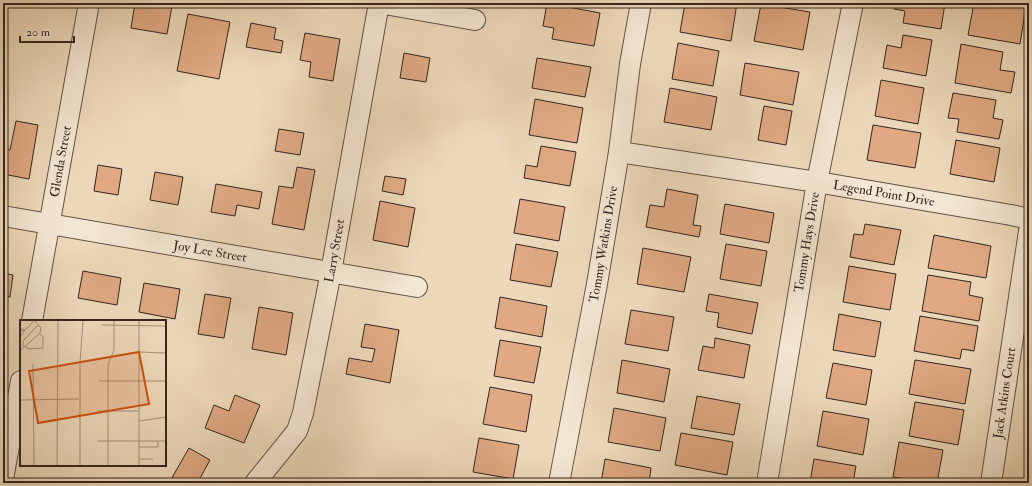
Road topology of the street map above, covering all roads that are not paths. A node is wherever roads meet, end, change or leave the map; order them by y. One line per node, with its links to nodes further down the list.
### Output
1 (89, 3): 10 (street, Glenda Street)
2 (379, 3): 5 (street); 12 (street, Larry Street)
3 (640, 3): 6 (street, Tommy Watkins Drive)
4 (853, 3): 7 (street, Tommy Hays Drive)
5 (475, 20)
6 (619, 152): 7 (street, Legend Point Drive); 18 (street, Tommy Watkins Drive)
7 (817, 182): 9 (street, Legend Point Drive); 19 (street, Tommy Hays Drive)
8 (3, 216): 10 (street, Joy Lee Street)
9 (1029, 219)
10 (50, 224): 12 (street, Joy Lee Street); 14 (street, Glenda Street)
11 (1029, 231): 20 (street, Jack Atkins Court)
12 (331, 272): 13 (street, Joy Lee Street); 17 (street, Larry Street)
13 (417, 287)
14 (32, 320)
15 (20, 386): 16 (street)
16 (3, 479)
17 (255, 483)
18 (559, 483)
19 (767, 483)
20 (991, 483)

